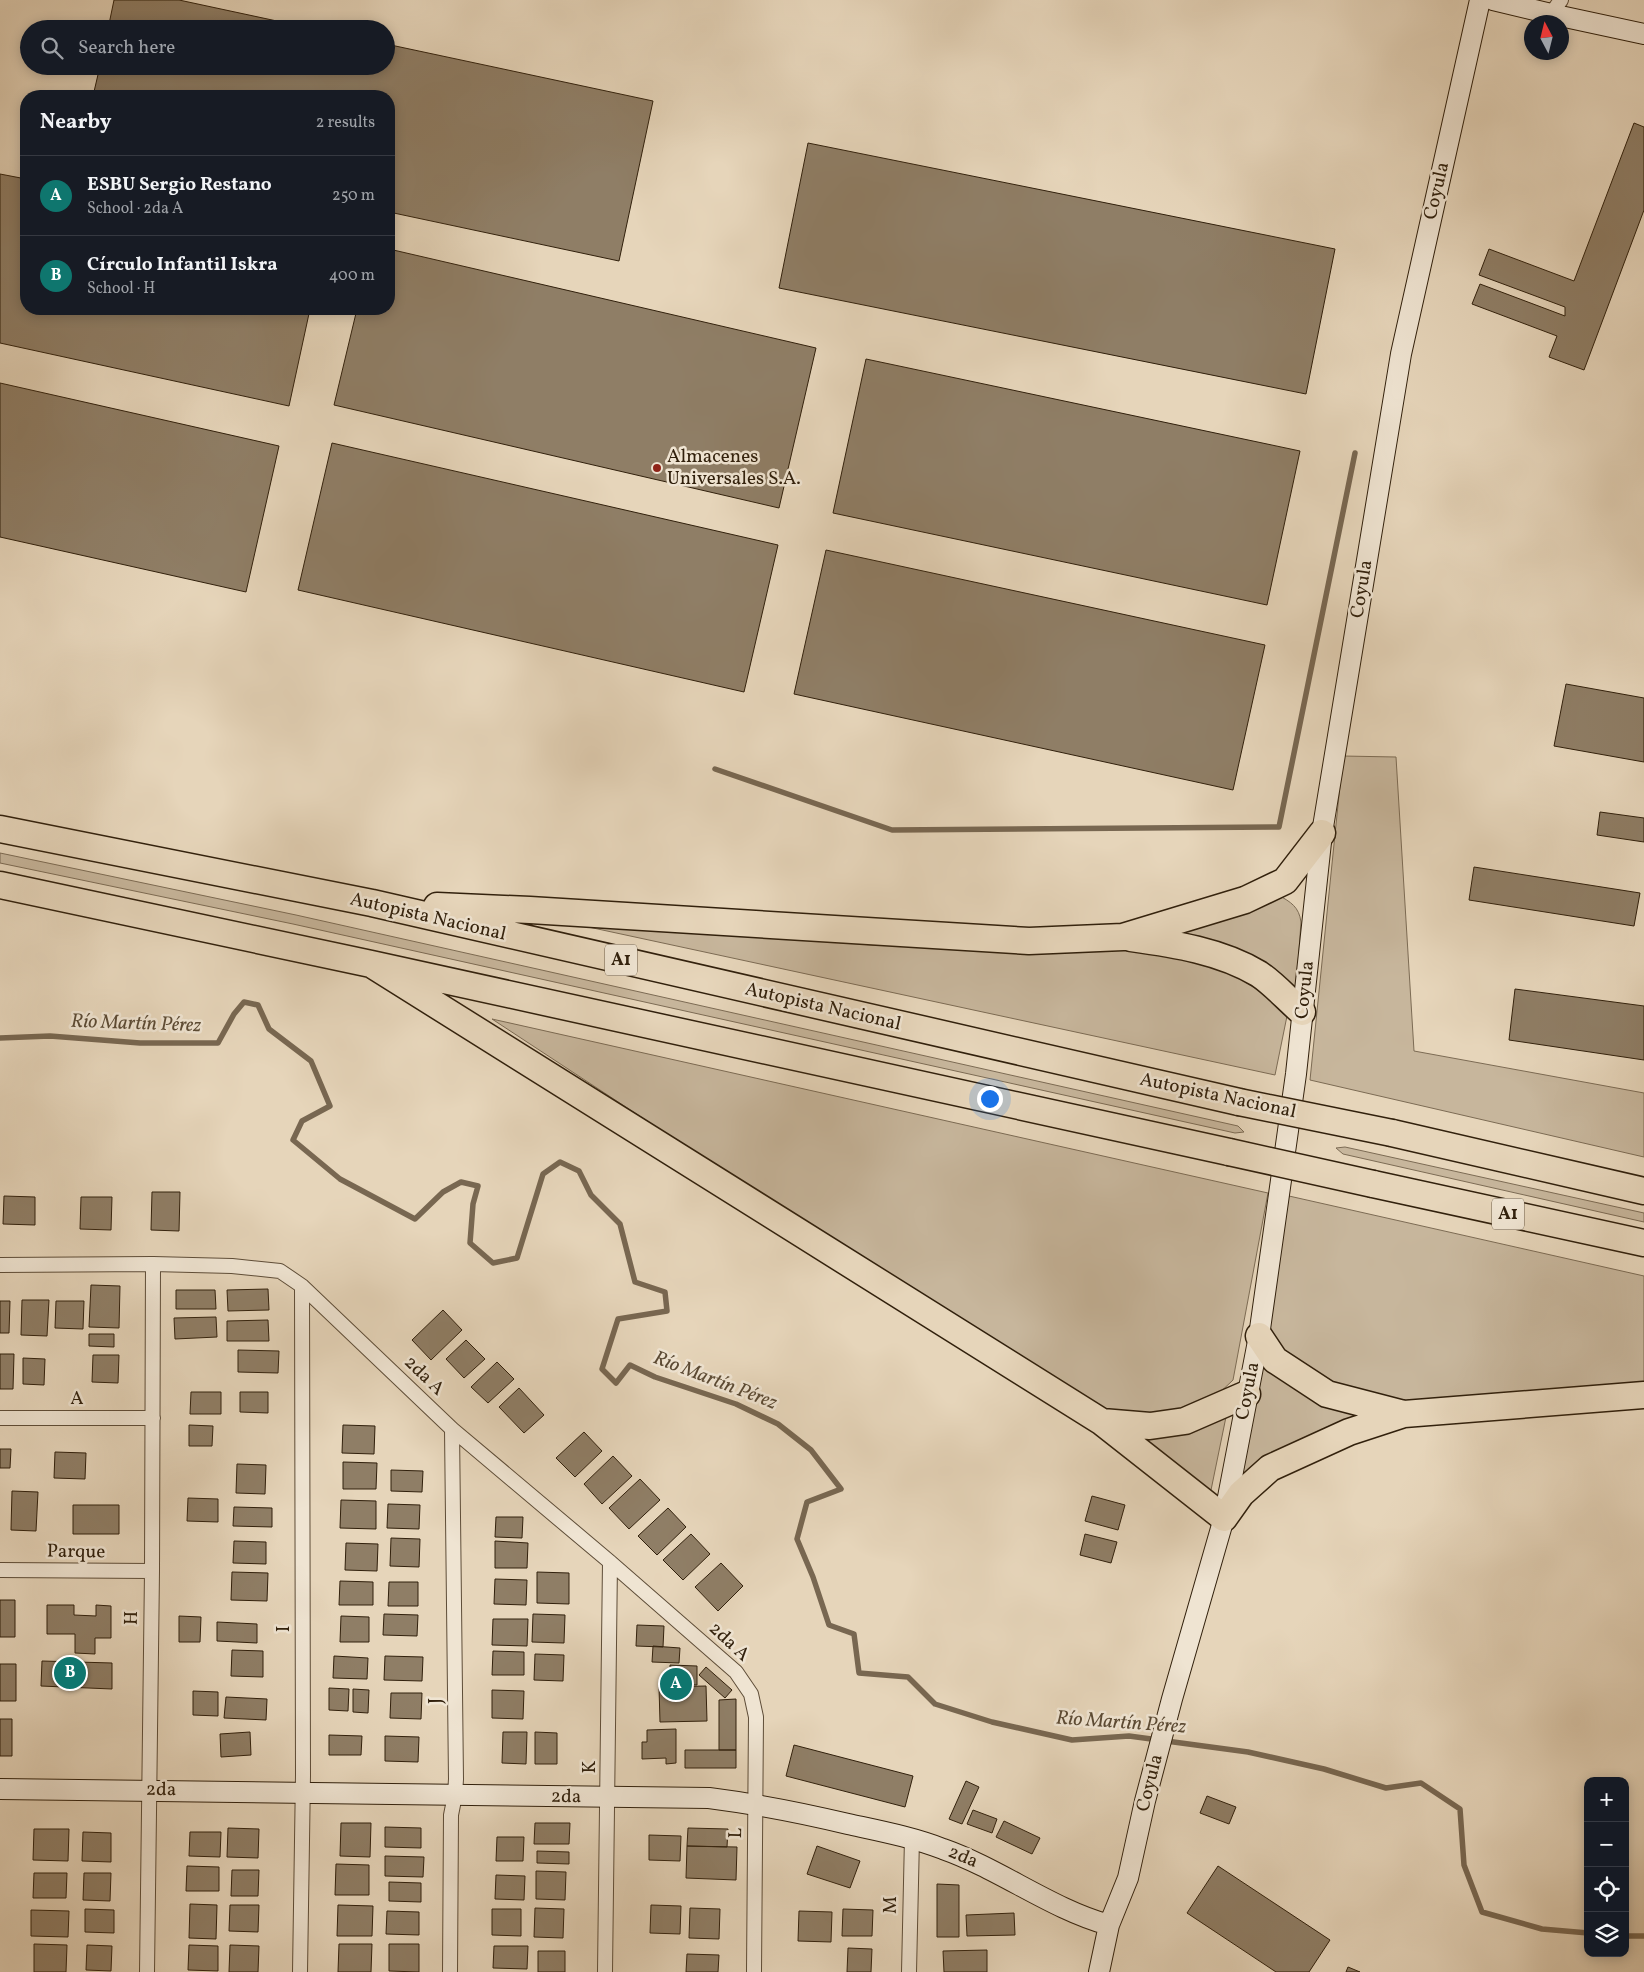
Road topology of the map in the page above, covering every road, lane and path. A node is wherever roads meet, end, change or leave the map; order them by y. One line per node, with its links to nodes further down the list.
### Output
1 (1480, 0): 6 (street, Coyula)
2 (1493, 0): 3 (street)
3 (1556, 7): 4 (street)
4 (1644, 34)
5 (0, 829): 8 (highway, Autopista Nacional / A1)
6 (1322, 833): 9 (highway); 11 (street, Coyula)
7 (0, 885): 10 (highway, A1)
8 (372, 904): 9 (highway); 12 (highway, Autopista Nacional / A1, bridge)
9 (1123, 937): 11 (highway)
10 (371, 964): 13 (highway, A1, bridge); 23 (highway)
11 (1302, 1012): 17 (street, Coyula)
12 (1644, 1191)
13 (1644, 1243)
14 (153, 1264): 15 (street, 2da A); 16 (street, 2da A); 22 (street, H)
15 (0, 1265)
16 (302, 1286): 24 (street, 2da A); 32 (street, I)
17 (1259, 1336): 18 (street, Coyula); 20 (highway)
18 (1247, 1394): 23 (highway); 25 (street, Coyula)
19 (1644, 1395): 20 (highway)
20 (1404, 1414): 25 (highway)
21 (0, 1418): 22 (street, A)
22 (153, 1418): 28 (street, H)
23 (1102, 1422): 25 (highway)
24 (452, 1429): 26 (street, 2da A); 33 (street, J)
25 (1224, 1518): 37 (street, Coyula)
26 (610, 1562): 29 (street, 2da A); 34 (street, K)
27 (0, 1570): 28 (street, Parque)
28 (152, 1571): 31 (street, H)
29 (751, 1694): 35 (street, L)
30 (0, 1789): 31 (street, 2da)
31 (148, 1790): 32 (street, 2da); 38 (street, H)
32 (302, 1793): 33 (street, 2da); 39 (street, I)
33 (455, 1795): 34 (street, 2da); 40 (street, J)
34 (608, 1798): 35 (street, 2da); 41 (street, K)
35 (755, 1804): 36 (street, 2da); 42 (street, L)
36 (912, 1838): 37 (street, 2da); 43 (street, M)
37 (1109, 1925): 44 (street, Coyula)
38 (147, 1972)
39 (300, 1972)
40 (450, 1972)
41 (605, 1972)
42 (754, 1972)
43 (909, 1972)
44 (1099, 1972)

